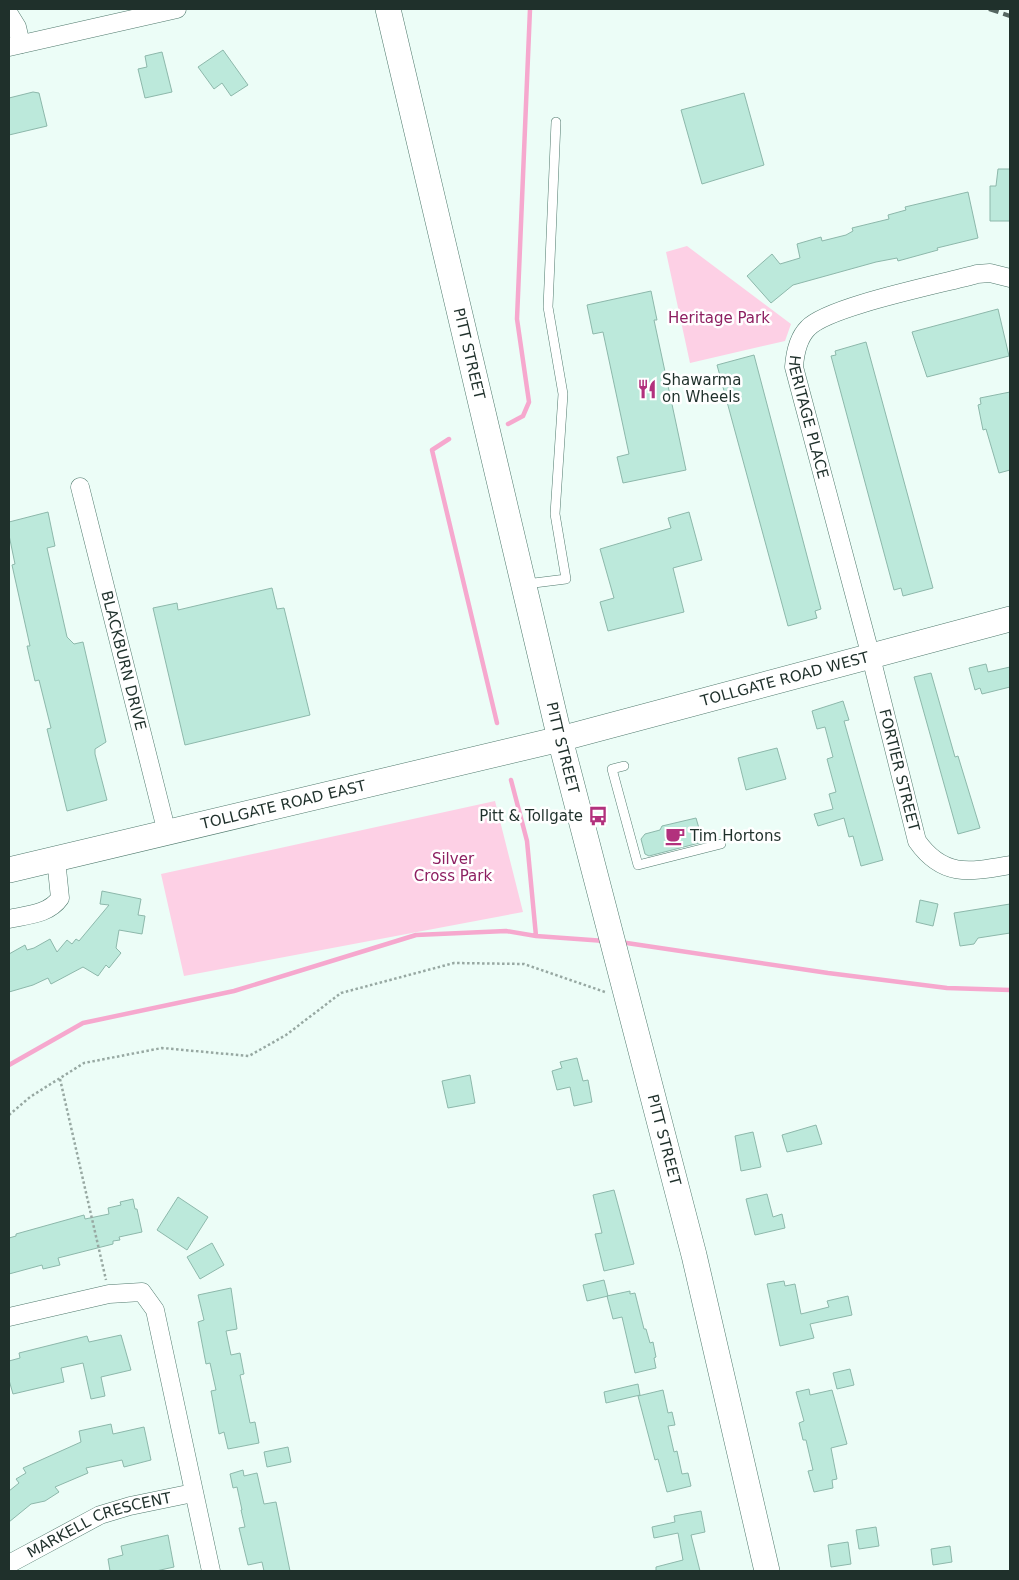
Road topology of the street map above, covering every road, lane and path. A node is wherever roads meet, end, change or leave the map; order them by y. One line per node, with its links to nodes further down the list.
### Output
1 (177, 9): 4 (street)
2 (388, 9): 8 (street, PITT STREET)
3 (9, 14): 4 (street)
4 (15, 46)
5 (556, 122): 8 (lane)
6 (1010, 278): 10 (street, HERITAGE PLACE)
7 (80, 487): 13 (street, BLACKBURN DRIVE)
8 (524, 585): 11 (street, PITT STREET)
9 (1010, 619): 10 (street, TOLLGATE ROAD WEST)
10 (872, 656): 11 (street, TOLLGATE ROAD WEST); 16 (street, FORTIER STREET)
11 (560, 739): 13 (street, TOLLGATE ROAD EAST); 27 (street, PITT STREET)
12 (624, 766): 14 (lane)
13 (167, 832): 15 (street, TOLLGATE ROAD EAST)
14 (721, 844)
15 (56, 859): 17 (street, TOLLGATE ROAD EAST); 18 (street)
16 (1010, 865)
17 (9, 870)
18 (9, 919)
19 (605, 992): 20 (path)
20 (60, 1079): 21 (path); 22 (path)
21 (9, 1115)
22 (109, 1294): 23 (street); 24 (street)
23 (9, 1317)
24 (193, 1493): 25 (street, MARKELL CRESCENT); 26 (street)
25 (9, 1564)
26 (211, 1571)
27 (767, 1571)

